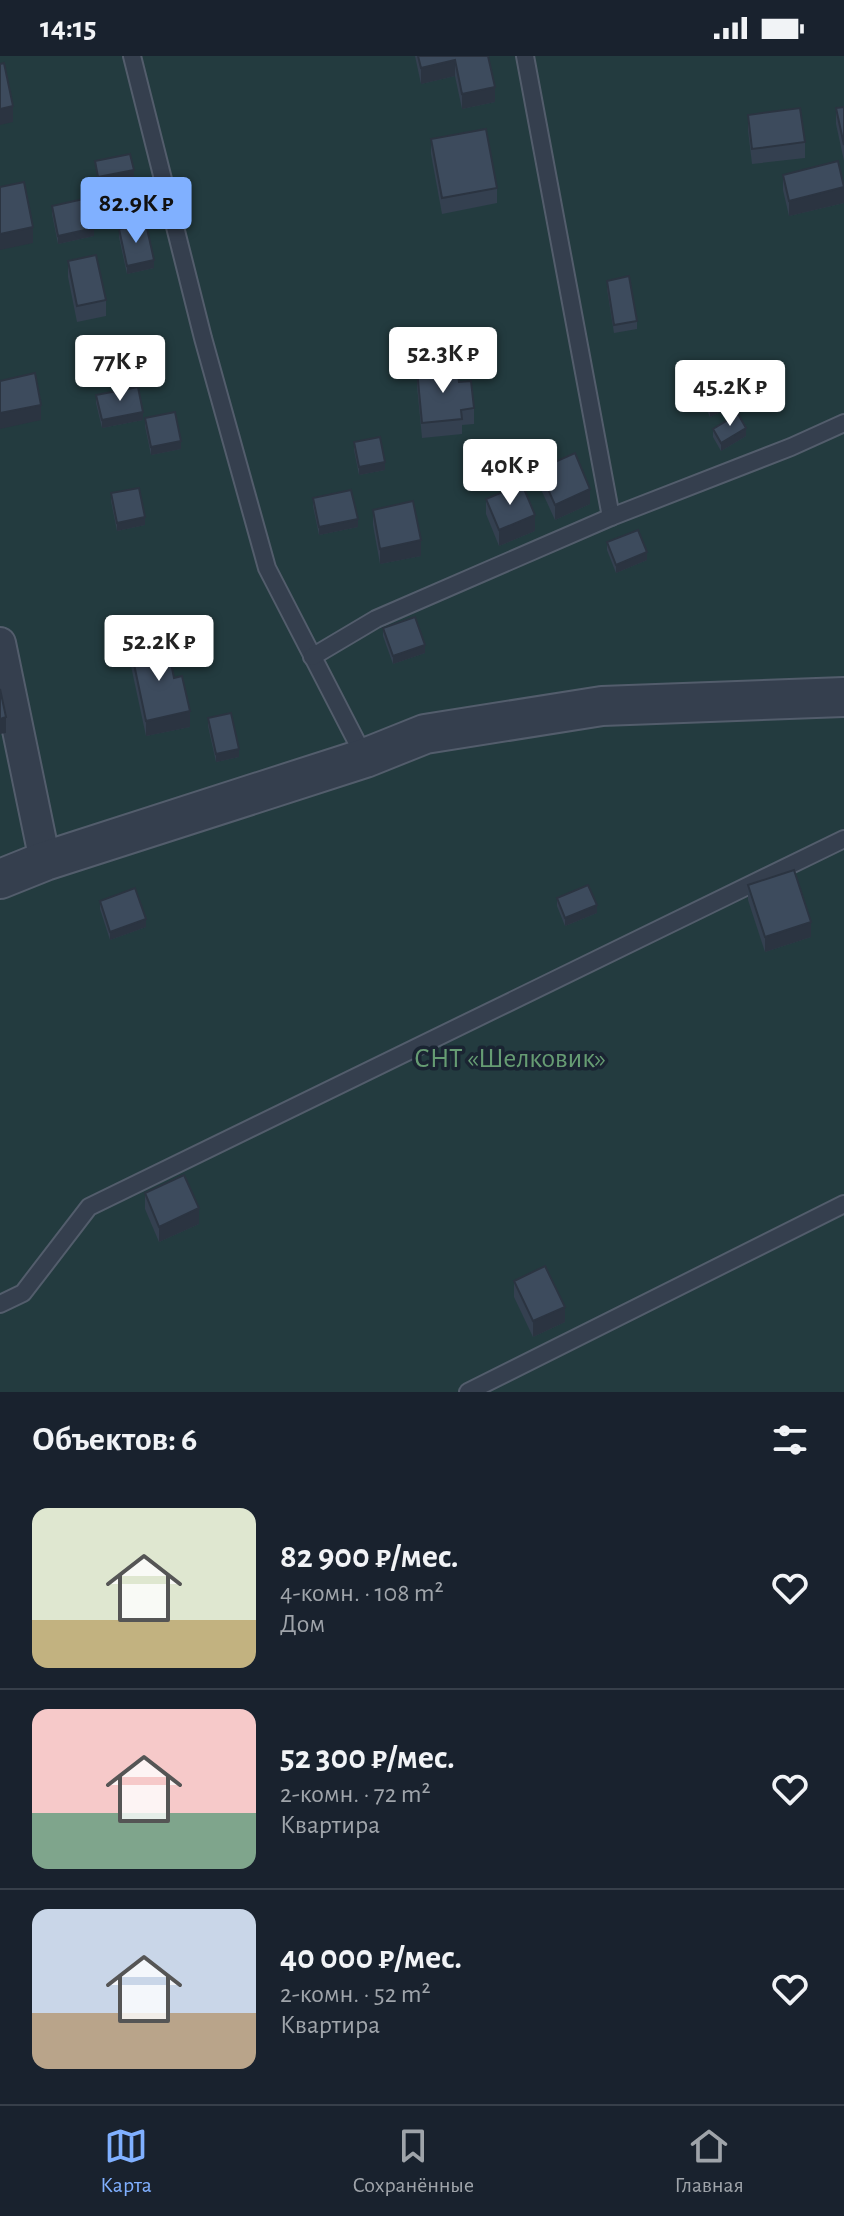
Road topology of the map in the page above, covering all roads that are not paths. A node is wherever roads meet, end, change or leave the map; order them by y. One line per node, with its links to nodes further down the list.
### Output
1 (132, 56): 6 (lane)
2 (525, 56): 4 (lane)
3 (844, 423): 4 (lane)
4 (611, 517): 6 (lane)
5 (0, 643): 10 (street)
6 (312, 657): 8 (lane)
7 (844, 697): 8 (street)
8 (365, 758): 10 (street)
9 (844, 839): 13 (lane)
10 (45, 861): 11 (street)
11 (0, 879)
12 (844, 1204): 14 (lane)
13 (0, 1304)
14 (468, 1392)

